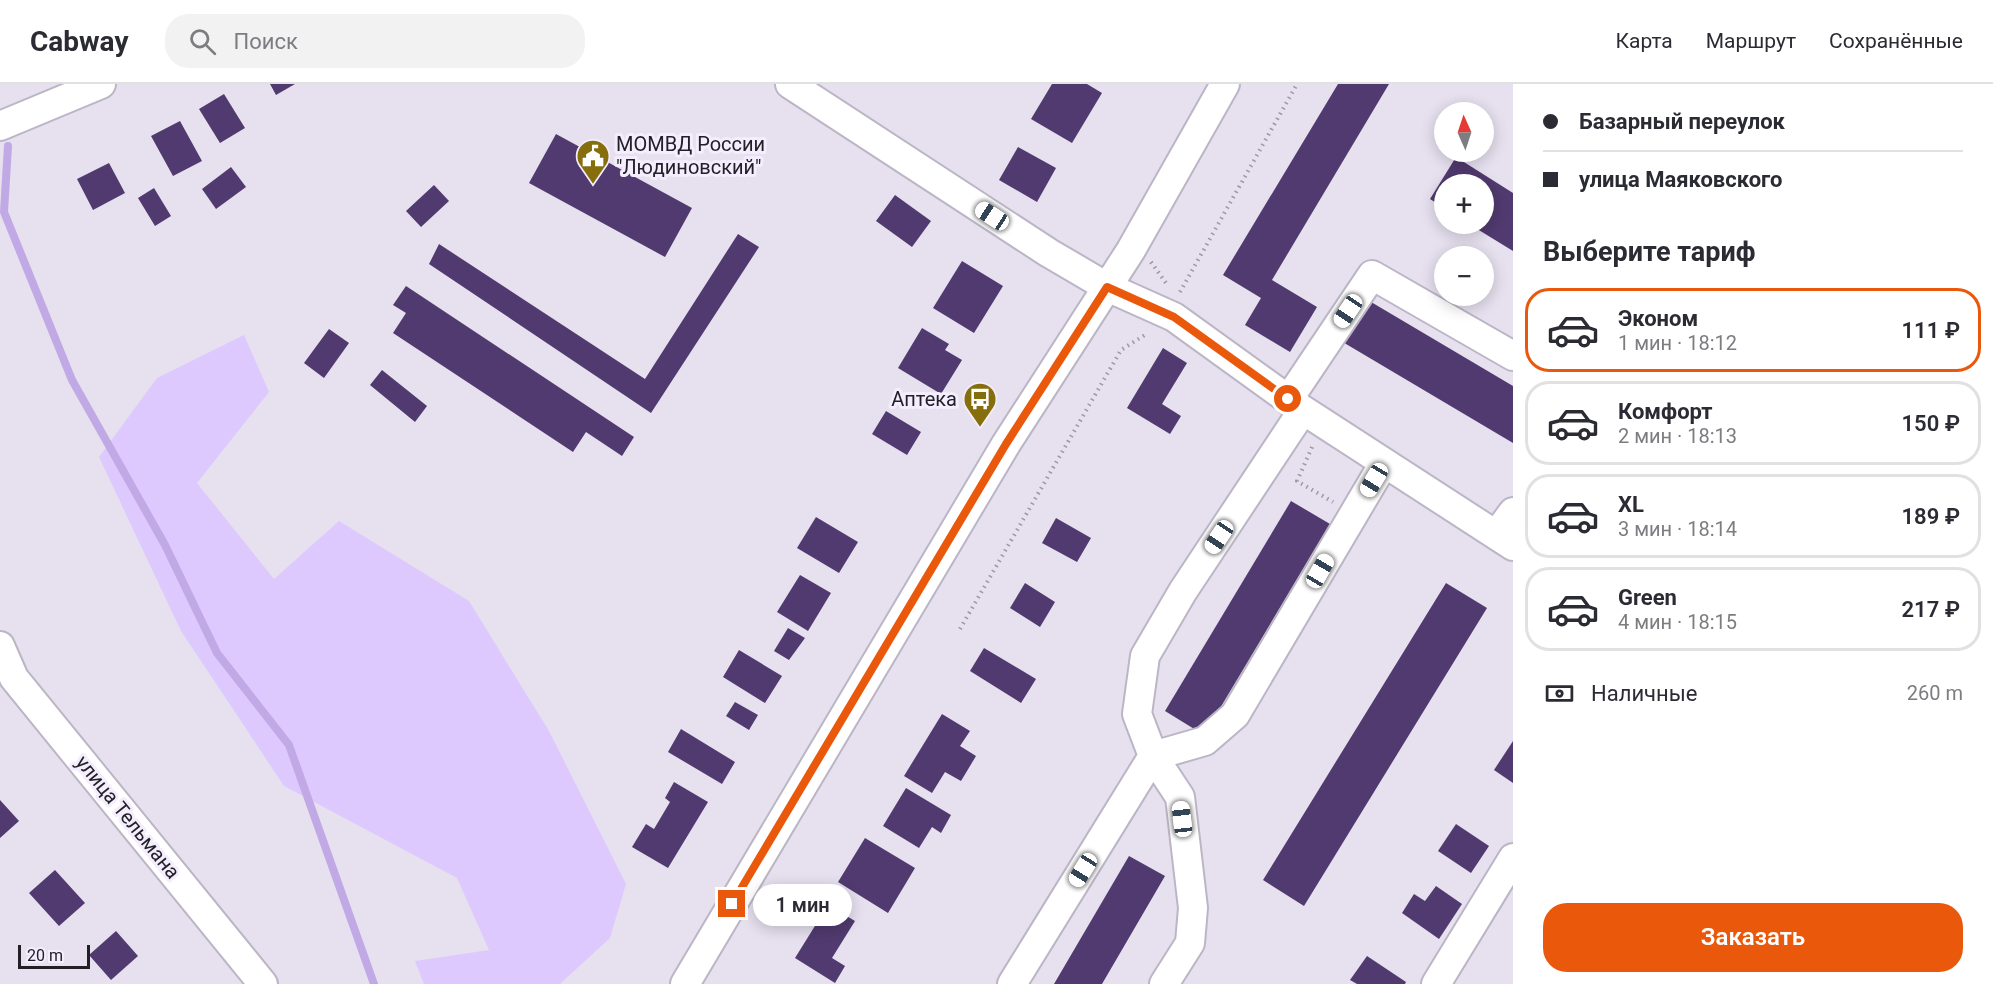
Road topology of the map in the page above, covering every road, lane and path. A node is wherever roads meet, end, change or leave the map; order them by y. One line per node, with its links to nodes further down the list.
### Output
1 (101, 84): 5 (street)
2 (1225, 84): 7 (street)
3 (1297, 84): 8 (path)
4 (800, 87): 7 (street)
5 (0, 126)
6 (1151, 261): 8 (path)
7 (1107, 287): 8 (street); 21 (street)
8 (1175, 308): 10 (street); 16 (path)
9 (1513, 356): 10 (street)
10 (1296, 405): 12 (street); 18 (street)
11 (1311, 448): 14 (path)
12 (1384, 463): 14 (street); 15 (street)
13 (1513, 512): 15 (street)
14 (1354, 514): 18 (street)
15 (1505, 541)
16 (960, 628)
17 (0, 646): 20 (street, улица Тельмана)
18 (1153, 756): 22 (street); 23 (street)
19 (1513, 858): 24 (street)
20 (263, 984)
21 (685, 984)
22 (1012, 984)
23 (1164, 984)
24 (1436, 984)

